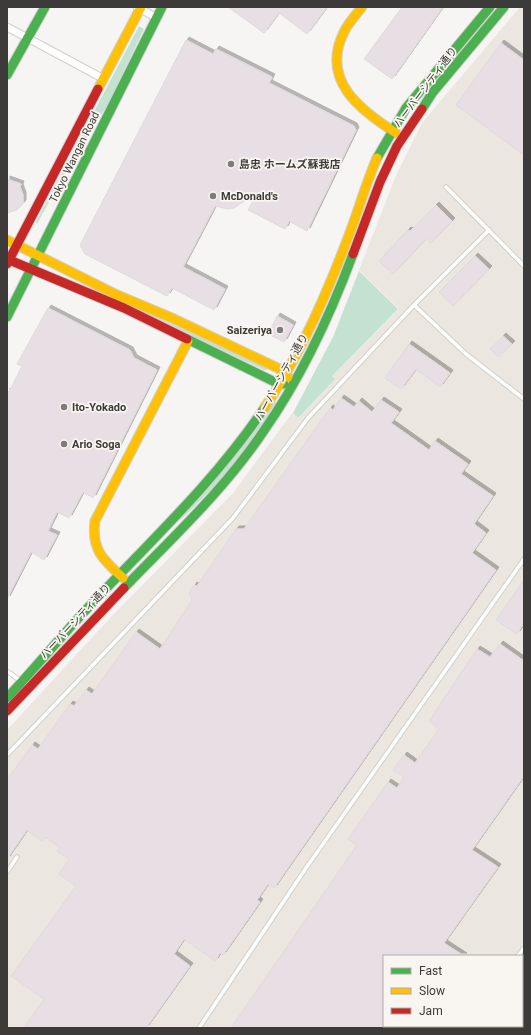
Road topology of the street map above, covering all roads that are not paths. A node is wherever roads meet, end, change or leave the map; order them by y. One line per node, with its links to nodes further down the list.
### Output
1 (44, 7): 9 (main road)
2 (162, 7): 7 (main road, Tokyo Wangan Road)
3 (362, 7): 12 (main road)
4 (490, 7): 12 (main road, ハーバーシティ通り)
5 (504, 7): 13 (main road, ハーバーシティ通り)
6 (139, 8): 7 (street); 11 (main road, Tokyo Wangan Road)
7 (157, 18): 18 (main road, Tokyo Wangan Road)
8 (7, 27): 9 (street)
9 (27, 38): 10 (main road); 11 (street)
10 (7, 75)
11 (104, 79): 17 (main road, Tokyo Wangan Road)
12 (391, 130): 13 (main road); 25 (main road, ハーバーシティ通り)
13 (402, 137): 27 (main road, ハーバーシティ通り)
14 (446, 187): 15 (lane)
15 (489, 230): 20 (lane); 22 (lane)
16 (7, 240): 17 (main road)
17 (17, 245): 18 (main road); 19 (main road, Tokyo Wangan Road)
18 (39, 255): 21 (main road, Tokyo Wangan Road); 25 (main road)
19 (8, 261): 21 (main road)
20 (524, 266)
21 (31, 270): 23 (main road, Tokyo Wangan Road); 24 (main road)
22 (414, 305): 28 (lane); 36 (lane)
23 (7, 317)
24 (188, 341): 26 (main road); 30 (main road)
25 (286, 372): 26 (main road, ハーバーシティ通り); 27 (main road)
26 (279, 384): 27 (main road); 30 (main road, ハーバーシティ通り)
27 (293, 385): 31 (main road, ハーバーシティ通り)
28 (524, 399)
29 (524, 559): 39 (lane)
30 (119, 574): 31 (main road); 33 (main road, ハーバーシティ通り)
31 (128, 583): 35 (main road, ハーバーシティ通り)
32 (7, 670): 33 (lane)
33 (22, 682): 34 (main road, ハーバーシティ通り)
34 (7, 698)
35 (7, 711)
36 (7, 755)
37 (17, 857): 38 (lane)
38 (7, 872)
39 (199, 1028)

